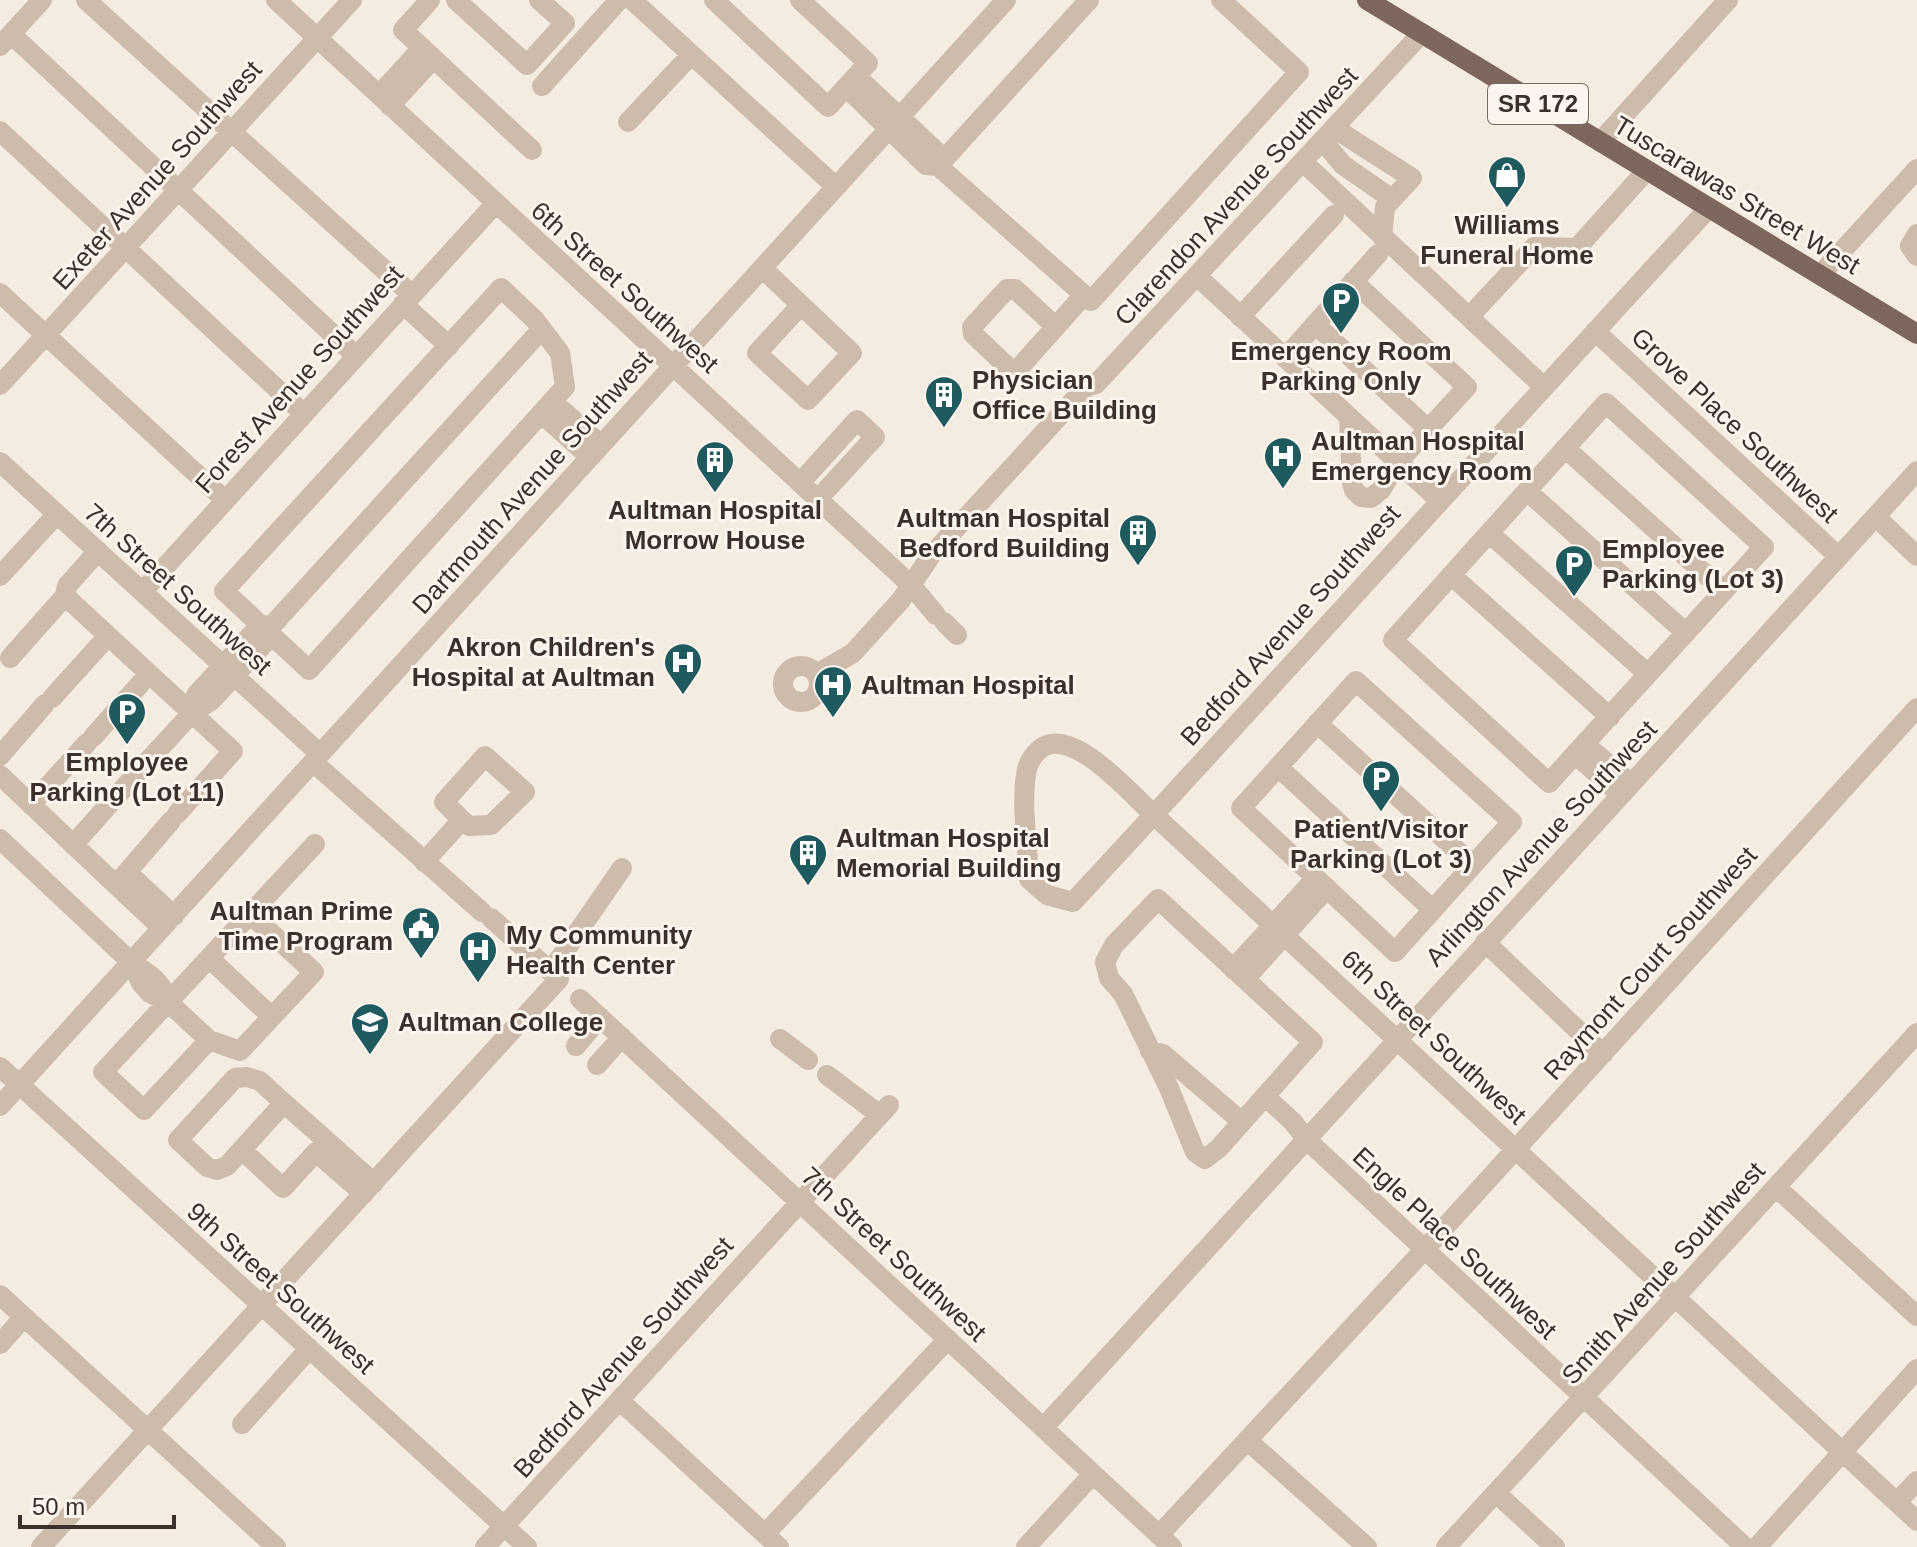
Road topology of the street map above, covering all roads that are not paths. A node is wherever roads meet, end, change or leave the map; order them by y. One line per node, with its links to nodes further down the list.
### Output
1 (42, 0): 19 (street)
2 (86, 0): 28 (street)
3 (276, 0): 18 (street, 6th Street Southwest)
4 (352, 0): 18 (street, Exeter Avenue Southwest)
5 (430, 0): 20 (street)
6 (456, 0): 7 (street)
7 (539, 0)
8 (619, 0): 23 (street)
9 (632, 0): 21 (street)
10 (714, 0): 22 (street)
11 (800, 0): 22 (street)
12 (1089, 0): 33 (street)
13 (1221, 0): 51 (street)
14 (1367, 0): 17 (main road, Tuscarawas Street West / SR 172)
15 (1004, 1): 26 (street, Dartmouth Avenue Southwest)
16 (1716, 4): 30 (street)
17 (1422, 33): 29 (street, Clarendon Avenue Southwest); 30 (main road, Tuscarawas Street West / SR 172)
18 (317, 38): 24 (street, 6th Street Southwest); 28 (street, Exeter Avenue Southwest)
19 (5, 40): 37 (street)
20 (427, 54): 24 (street); 31 (street)
21 (691, 55): 25 (street); 36 (street)
22 (851, 82): 26 (street)
23 (542, 86)
24 (385, 100): 39 (street, 6th Street Southwest)
25 (628, 122)
26 (894, 122): 33 (street); 36 (street, Dartmouth Avenue Southwest)
27 (0, 131): 44 (street)
28 (232, 131): 37 (street, Exeter Avenue Southwest); 52 (street)
29 (1328, 135): 32 (street, Clarendon Avenue Southwest); 38 (street); 38 (street)
30 (1600, 142): 35 (main road, Tuscarawas Street West / SR 172)
31 (532, 150)
32 (1303, 162): 43 (street); 48 (street, Clarendon Avenue Southwest)
33 (938, 166): 51 (street)
34 (1917, 169): 47 (street)
35 (1647, 170): 40 (main road, Tuscarawas Street West / SR 172); 55 (street)
36 (836, 187): 46 (street, Dartmouth Avenue Southwest)
37 (179, 189): 44 (street, Exeter Avenue Southwest); 63 (street)
38 (1392, 199): 43 (street)
39 (496, 203): 52 (street, Forest Avenue Southwest); 65 (street, 6th Street Southwest)
40 (1709, 208): 47 (main road, Tuscarawas Street West / SR 172); 59 (street, Bedford Avenue Southwest)
41 (1334, 215): 54 (street)
42 (1917, 234): 45 (street)
43 (1380, 245): 49 (street); 55 (street)
44 (126, 248): 61 (street, Exeter Avenue Southwest); 69 (street)
45 (1917, 256)
46 (762, 268): 53 (street); 65 (street, Dartmouth Avenue Southwest)
47 (1820, 275): 60 (main road, Tuscarawas Street West / SR 172)
48 (1198, 277): 54 (street); 90 (street, Clarendon Avenue Southwest)
49 (1353, 281): 56 (street); 71 (street)
50 (0, 293): 61 (street)
51 (1084, 295): 57 (street)
52 (407, 299): 62 (street); 63 (street, Forest Avenue Southwest)
53 (801, 305): 53 (street)
54 (1240, 317): 64 (street)
55 (1469, 317): 67 (street)
56 (1315, 324): 64 (street); 71 (street)
57 (1056, 327)
58 (542, 329): 62 (street); 68 (street); 95 (street)
59 (1595, 331): 67 (street, Bedford Avenue Southwest); 87 (street, Grove Place Southwest)
60 (1917, 334)
61 (46, 335): 66 (street, Exeter Avenue Southwest); 80 (street)
62 (449, 346): 95 (street)
63 (355, 355): 69 (street, Forest Avenue Southwest)
64 (1285, 358): 70 (street)
65 (673, 365): 73 (street, Dartmouth Avenue Southwest); 77 (street, 6th Street Southwest)
66 (0, 385)
67 (1544, 387): 81 (street, Bedford Avenue Southwest)
68 (547, 407): 73 (street); 95 (street)
69 (303, 413): 80 (street, Forest Avenue Southwest)
70 (1349, 417): 75 (street); 75 (street)
71 (1428, 429): 75 (street)
72 (1565, 448): 78 (street); 92 (street); 92 (street)
73 (596, 451): 109 (street, Dartmouth Avenue Southwest)
74 (0, 462): 82 (street, 7th Street Southwest)
75 (1398, 462): 81 (street)
76 (1917, 471): 83 (street, Arlington Avenue Southwest)
77 (800, 483): 79 (street, 6th Street Southwest); 79 (street)
78 (1527, 491): 84 (street); 96 (street)
79 (818, 499): 90 (street, 6th Street Southwest)
80 (225, 500): 91 (street, Forest Avenue Southwest)
81 (1440, 501): 114 (street, Bedford Avenue Southwest)
82 (57, 514): 85 (street, 7th Street Southwest); 89 (street)
83 (1876, 517): 86 (street, Grove Place Southwest); 87 (street, Arlington Avenue Southwest)
84 (1489, 533): 88 (street); 102 (street)
85 (98, 551): 91 (street, 7th Street Southwest); 93 (street)
86 (1917, 556)
87 (1839, 557): 112 (street, Arlington Avenue Southwest)
88 (1451, 575): 105 (street); 107 (street)
89 (0, 576)
90 (911, 585): 94 (street, 6th Street Southwest); 101 (street, Clarendon Avenue Southwest)
91 (143, 591): 99 (street, 7th Street Southwest)
92 (1724, 591): 96 (street)
93 (65, 596): 97 (street); 98 (street)
94 (946, 624)
95 (267, 630): 99 (street)
96 (1686, 633): 102 (street)
97 (108, 636): 100 (street); 108 (street)
98 (5, 664)
99 (230, 670): 104 (street); 109 (street, 7th Street Southwest)
100 (149, 674): 104 (street); 113 (street)
101 (817, 674)
102 (1648, 674): 105 (street)
103 (1917, 708): 144 (street, Raymont Court Southwest)
104 (192, 713): 118 (street); 122 (street)
105 (1610, 717): 107 (street)
106 (1317, 723): 110 (street); 120 (street); 120 (street)
107 (1580, 749): 112 (street)
108 (0, 756)
109 (316, 758): 119 (street, 7th Street Southwest); 127 (street, Dartmouth Avenue Southwest)
110 (1278, 767): 123 (street); 125 (street)
111 (0, 775): 113 (street)
112 (1626, 790): 129 (street, Arlington Avenue Southwest)
113 (31, 805): 118 (street)
114 (1154, 815): 124 (street, Bedford Avenue Southwest); 124 (street, 6th Street Southwest); 128 (street, 6th Street Southwest)
115 (462, 820): 119 (street)
116 (0, 839): 131 (street)
117 (315, 844): 126 (street)
118 (73, 845): 122 (street)
119 (424, 862): 133 (street, 7th Street Southwest)
120 (1473, 865): 125 (street)
121 (622, 868): 133 (street)
122 (121, 878): 127 (street)
123 (1321, 883): 125 (street); 128 (street)
124 (1073, 902)
125 (1433, 910)
126 (250, 914): 130 (street); 135 (street)
127 (168, 922): 131 (street, Dartmouth Avenue Southwest)
128 (1280, 930): 132 (street); 139 (street, 6th Street Southwest)
129 (1485, 942): 139 (street, Arlington Avenue Southwest); 144 (street)
130 (209, 958): 134 (street); 135 (street)
131 (131, 962): 134 (street); 149 (street, Dartmouth Avenue Southwest)
132 (1239, 974): 143 (street); 150 (street)
133 (565, 985): 136 (street, 7th Street Southwest); 158 (street)
134 (168, 1002): 141 (street); 141 (street)
135 (272, 1017): 141 (street)
136 (600, 1017): 138 (street, 7th Street Southwest); 142 (street)
137 (1917, 1033): 157 (street, Smith Avenue Southwest)
138 (622, 1037): 146 (street); 159 (street, 7th Street Southwest)
139 (1398, 1038): 154 (street, Arlington Avenue Southwest); 155 (street, 6th Street Southwest)
140 (780, 1039): 145 (street)
141 (209, 1040)
142 (576, 1046)
143 (1150, 1051): 153 (street); 153 (street)
144 (1603, 1054): 155 (street, Raymont Court Southwest)
145 (808, 1060)
146 (597, 1065)
147 (0, 1067): 149 (street, 9th Street Southwest)
148 (827, 1075): 159 (street, Bedford Avenue Southwest)
149 (19, 1085): 152 (street, Dartmouth Avenue Southwest); 163 (street, 9th Street Southwest)
150 (1266, 1097): 153 (street); 154 (street, Engle Place Southwest)
151 (284, 1103): 156 (street); 156 (street); 158 (street)
152 (0, 1106)
153 (1242, 1122)
154 (1307, 1140): 160 (street, Engle Place Southwest); 173 (street, Arlington Avenue Southwest)
155 (1517, 1148): 160 (street, Raymont Court Southwest); 162 (street, 6th Street Southwest)
156 (242, 1150): 158 (street)
157 (1776, 1187): 162 (street, Smith Avenue Southwest); 164 (street)
158 (369, 1189): 163 (street)
159 (800, 1202): 166 (street, 7th Street Southwest); 171 (street, Bedford Avenue Southwest)
160 (1424, 1250): 170 (street, Engle Place Southwest); 175 (street, Raymont Court Southwest)
161 (0, 1295): 165 (street)
162 (1676, 1297): 170 (street, Smith Avenue Southwest); 176 (street, 6th Street Southwest)
163 (262, 1306): 168 (street, 9th Street Southwest); 174 (street)
164 (1917, 1316)
165 (24, 1317): 167 (street); 174 (street)
166 (948, 1339): 173 (street, 7th Street Southwest); 183 (street)
167 (0, 1344)
168 (309, 1349): 172 (street); 182 (street, 9th Street Southwest)
169 (1917, 1369): 176 (street)
170 (1584, 1398): 179 (street, Smith Avenue Southwest); 193 (street, Engle Place Southwest)
171 (619, 1400): 182 (street, Bedford Avenue Southwest); 183 (street)
172 (242, 1424)
173 (1043, 1428): 177 (street, 7th Street Southwest)
174 (149, 1430): 185 (street); 186 (street)
175 (1247, 1440): 184 (street, Raymont Court Southwest); 190 (street)
176 (1843, 1452): 180 (street, 6th Street Southwest); 194 (street)
177 (1093, 1474): 184 (street, 7th Street Southwest); 189 (street)
178 (1917, 1481): 180 (street)
179 (1496, 1493): 191 (street, Smith Avenue Southwest); 192 (street)
180 (1897, 1502): 181 (street, 6th Street Southwest)
181 (1917, 1521)
182 (504, 1526): 187 (street, Bedford Avenue Southwest); 188 (street, 9th Street Southwest)
183 (772, 1540)
184 (1166, 1541)
185 (271, 1545)
186 (41, 1547)
187 (485, 1547)
188 (527, 1547)
189 (1026, 1547)
190 (1367, 1547)
191 (1446, 1547)
192 (1555, 1547)
193 (1745, 1547)
194 (1757, 1547)

